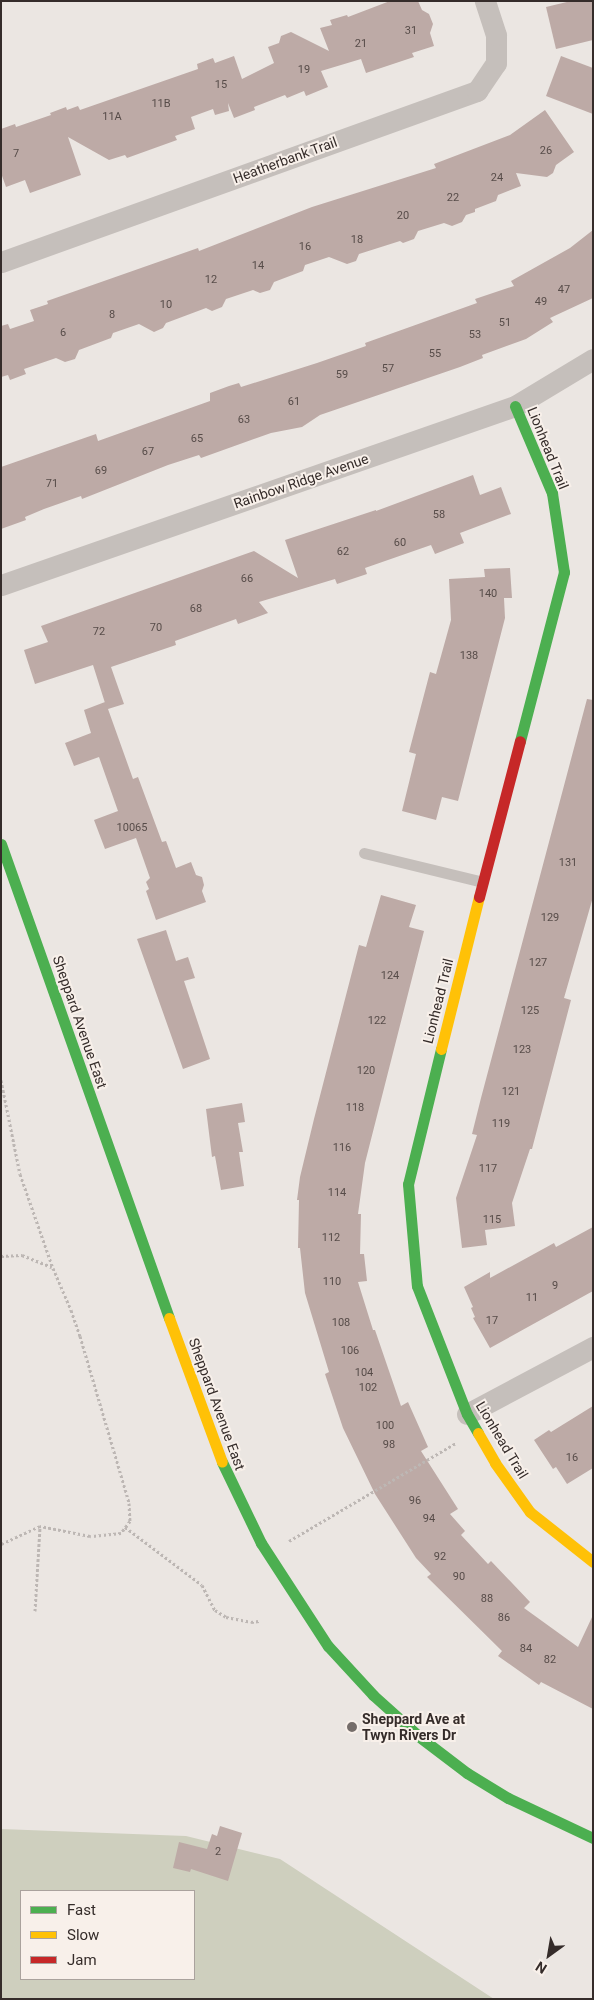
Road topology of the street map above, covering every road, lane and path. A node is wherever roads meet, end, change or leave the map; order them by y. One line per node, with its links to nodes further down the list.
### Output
1 (485, 1): 2 (street, Heatherbank Trail)
2 (1, 262)
3 (593, 359): 4 (street, Rainbow Ridge Avenue)
4 (515, 406): 5 (street, Rainbow Ridge Avenue); 8 (street, Lionhead Trail)
5 (1, 584)
6 (1, 844): 17 (street, Sheppard Avenue East)
7 (364, 853): 8 (lane)
8 (483, 882): 13 (street, Lionhead Trail)
9 (1, 1080): 11 (path)
10 (1, 1256): 11 (path)
11 (52, 1268): 15 (path)
12 (593, 1346): 13 (street)
13 (472, 1423): 17 (path); 18 (street, Lionhead Trail)
14 (40, 1526): 15 (path); 16 (path); 19 (path)
15 (125, 1527): 20 (path)
16 (1, 1544)
17 (268, 1554): 21 (street, Sheppard Avenue East)
18 (593, 1562)
19 (35, 1611)
20 (259, 1621)
21 (593, 1838)

